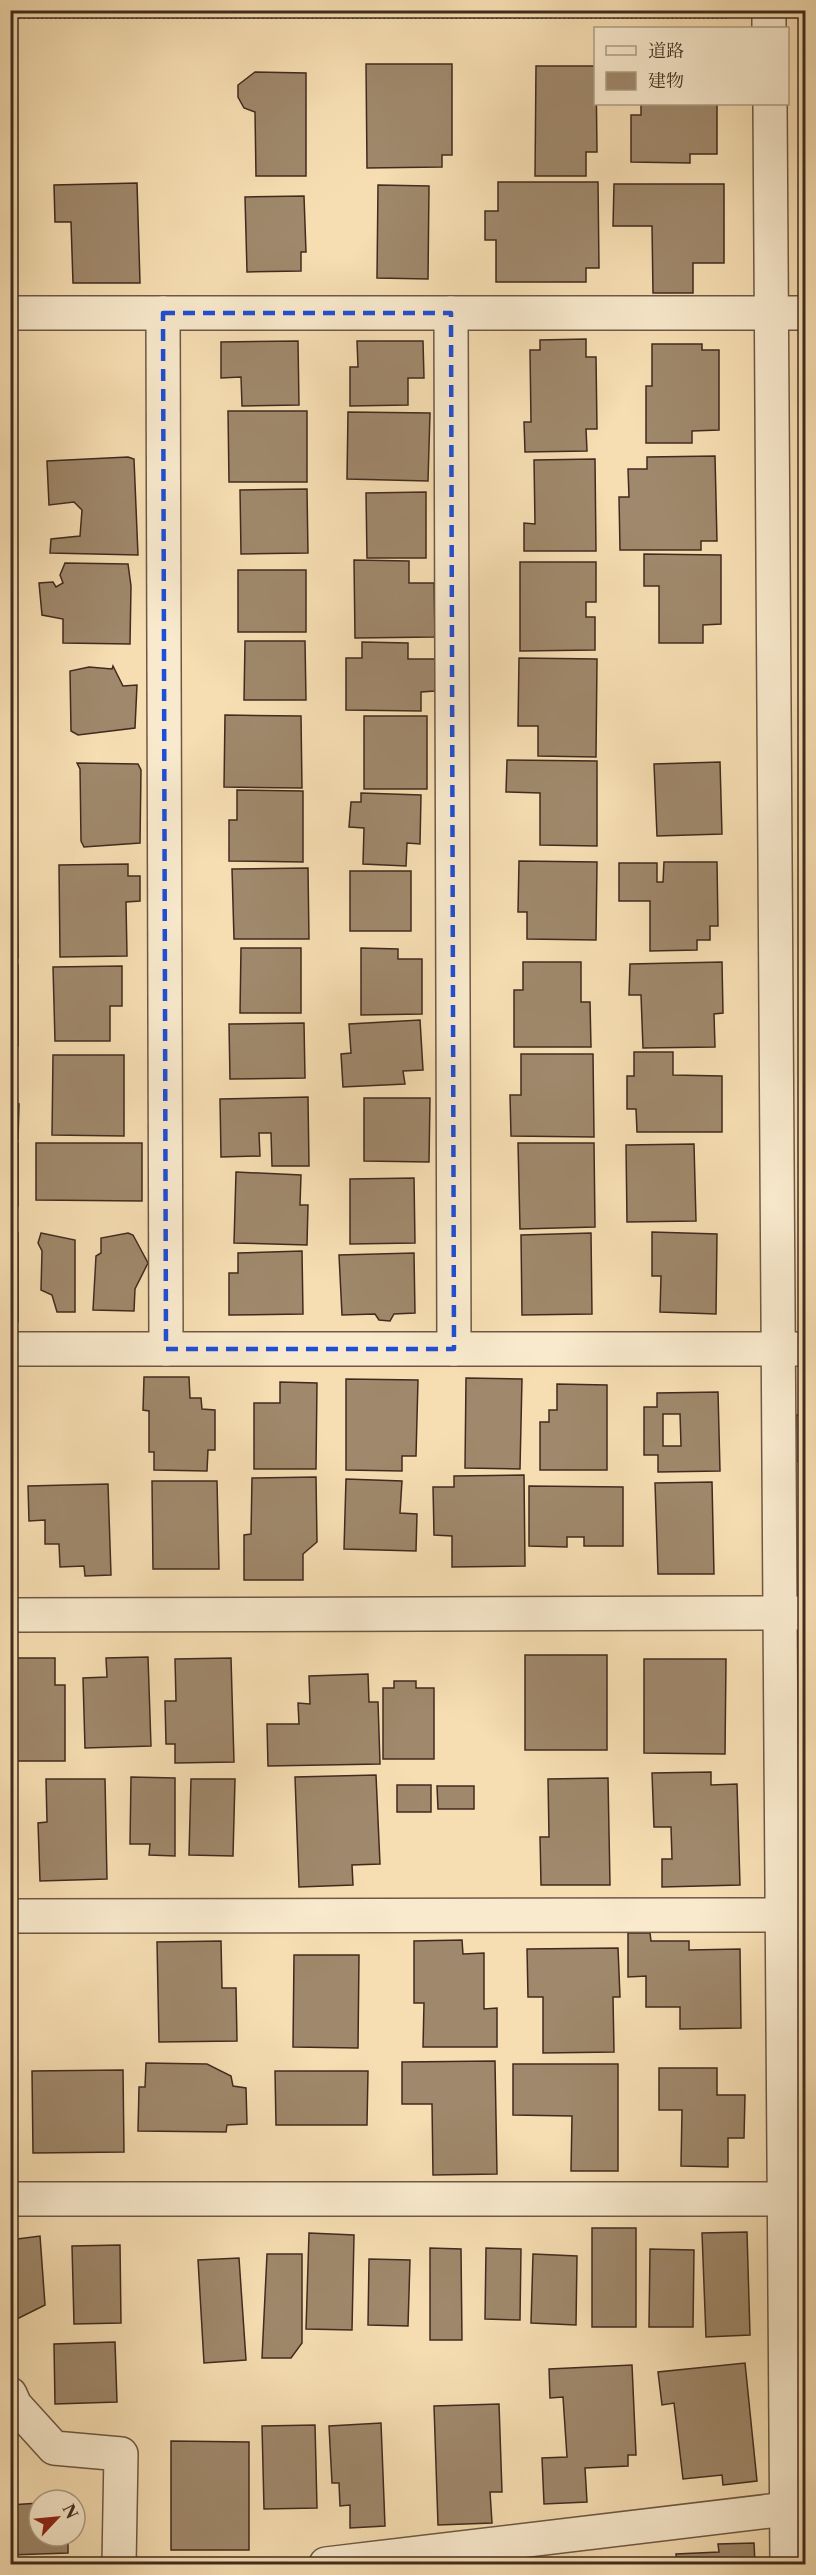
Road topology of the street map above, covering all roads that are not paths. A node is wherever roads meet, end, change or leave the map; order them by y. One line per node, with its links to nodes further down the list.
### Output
1 (770, 105): 5 (street)
2 (10, 313): 3 (street)
3 (164, 313): 4 (street); 8 (street)
4 (452, 313): 5 (street); 9 (street)
5 (771, 313): 6 (street); 10 (street)
6 (806, 313)
7 (10, 1349): 8 (street)
8 (166, 1349): 9 (street)
9 (454, 1349): 10 (street)
10 (792, 1349): 11 (street)
11 (793, 1613): 12 (street); 13 (street)
12 (10, 1615)
13 (794, 1915): 14 (street); 16 (street)
14 (10, 1916)
15 (10, 2199): 16 (street)
16 (795, 2199): 18 (street)
17 (12, 2403): 19 (street)
18 (787, 2509): 20 (street); 21 (street)
19 (119, 2565)
20 (326, 2565)
21 (788, 2565)

